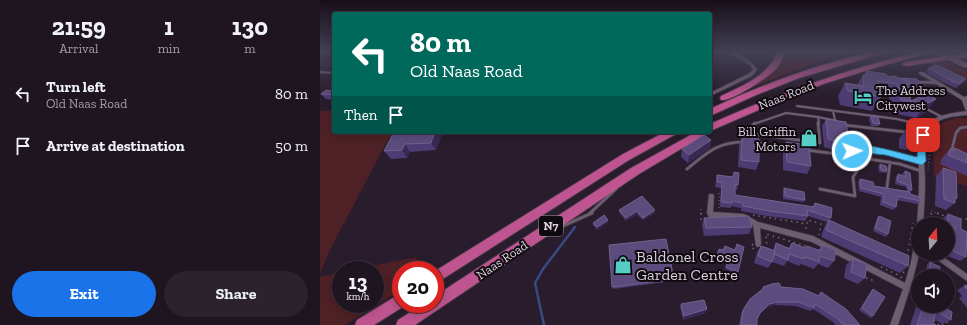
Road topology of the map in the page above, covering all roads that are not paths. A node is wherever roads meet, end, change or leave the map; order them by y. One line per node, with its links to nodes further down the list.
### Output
1 (753, 66): 11 (street)
2 (773, 66): 14 (highway)
3 (826, 66): 19 (highway, Naas Road)
4 (871, 66): 12 (highway, Naas Road)
5 (895, 66): 12 (highway)
6 (320, 72): 8 (street)
7 (922, 72): 10 (street)
8 (332, 74)
9 (910, 82): 10 (street)
10 (938, 83): 13 (street)
11 (712, 94)
12 (784, 95): 24 (highway, Naas Road)
13 (966, 98): 17 (street)
14 (712, 104)
15 (797, 106): 18 (lane)
16 (923, 107): 22 (lane)
17 (967, 109)
18 (833, 111): 23 (lane); 26 (lane)
19 (712, 112)
20 (967, 113): 22 (street)
21 (818, 117): 21 (lane); 23 (lane)
22 (942, 117): 26 (street)
23 (835, 120): 27 (lane)
24 (712, 127)
25 (967, 127): 34 (lane)
26 (926, 128): 37 (street)
27 (907, 132)
28 (664, 134): 35 (highway, N7)
29 (669, 134): 35 (highway, Naas Road / N7)
30 (700, 134): 54 (highway, Naas Road / N7)
31 (787, 147): 39 (lane)
32 (801, 149): 36 (lane)
33 (848, 150): 37 (lane)
34 (961, 153)
35 (626, 157): 49 (highway, Naas Road / N7)
36 (865, 158): 38 (lane); 42 (lane)
37 (922, 161): 40 (street)
38 (890, 162): 40 (lane); 41 (lane)
39 (687, 169)
40 (922, 171): 44 (street)
41 (887, 187)
42 (820, 189)
43 (711, 196): 45 (street)
44 (920, 217)
45 (756, 224): 46 (street); 51 (street)
46 (756, 244)
47 (914, 261): 51 (street)
48 (944, 261): 50 (street)
49 (444, 272)
50 (967, 278)
51 (907, 288): 55 (street)
52 (392, 306): 53 (highway)
53 (362, 325)
54 (403, 325)
55 (894, 325)

